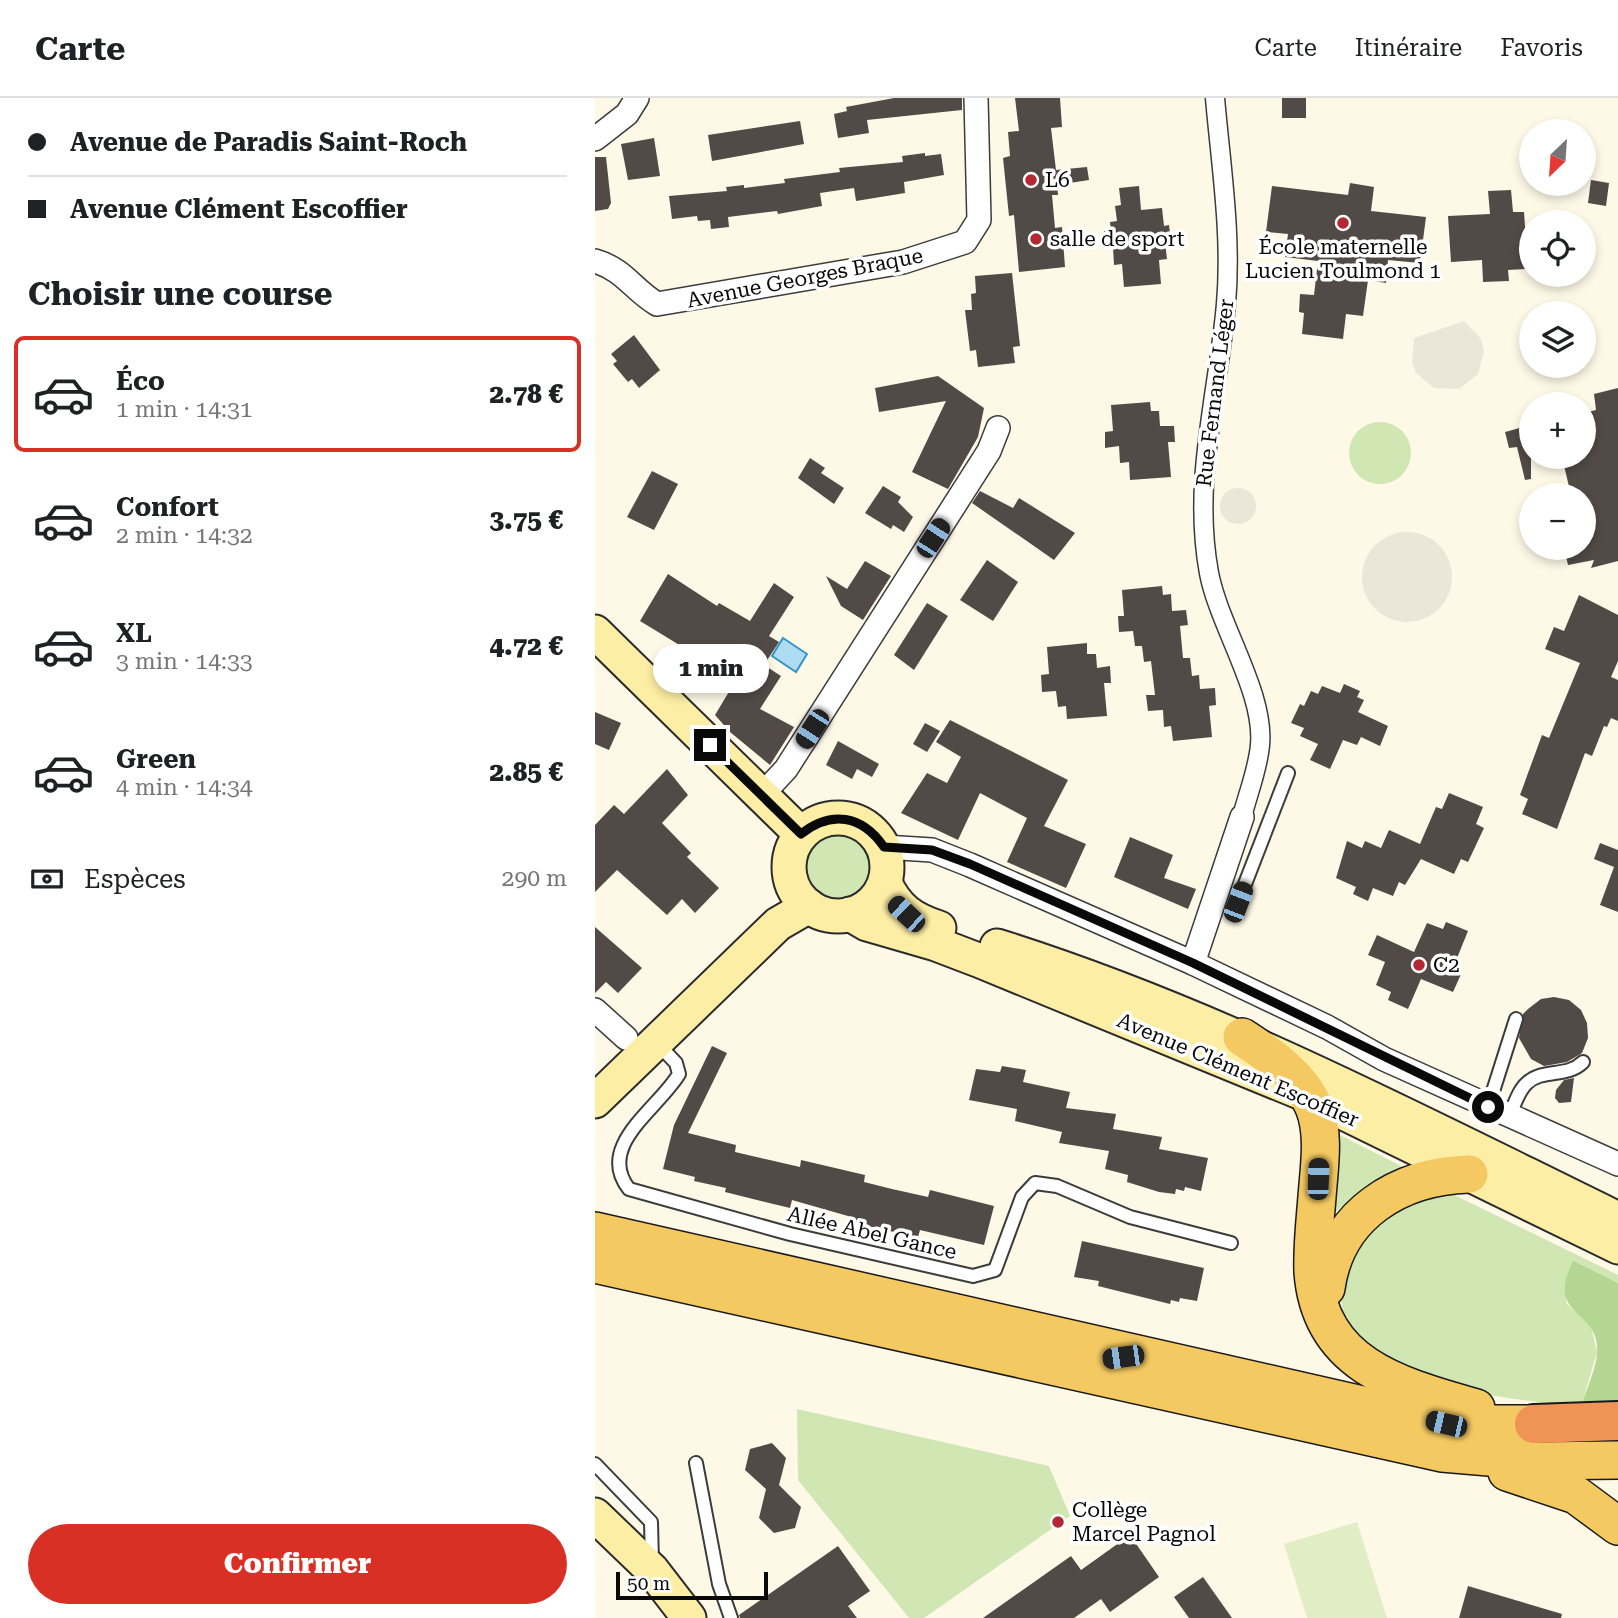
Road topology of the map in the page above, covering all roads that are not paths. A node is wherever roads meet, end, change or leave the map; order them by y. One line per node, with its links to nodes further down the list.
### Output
1 (636, 98): 4 (street)
2 (976, 98): 5 (street, Avenue Georges Braque)
3 (1215, 98): 10 (street, Rue Fernand Léger)
4 (595, 139)
5 (595, 261)
6 (998, 428): 9 (street)
7 (595, 632): 9 (main road)
8 (1287, 773): 12 (lane)
9 (760, 797): 11 (main road)
10 (1239, 826): 12 (lane); 19 (street, Rue Fernand Léger)
11 (801, 834): 13 (main road); 14 (main road)
12 (1260, 845): 16 (lane)
13 (884, 847): 15 (main road); 19 (street)
14 (789, 873): 17 (main road); 21 (main road)
15 (885, 883): 18 (main road); 22 (main road, Avenue Clément Escoffier)
16 (1238, 902)
17 (809, 906): 18 (main road); 21 (main road)
18 (850, 914): 25 (main road, Avenue Clément Escoffier)
19 (1193, 963): 27 (street)
20 (1516, 1019): 27 (lane)
21 (617, 1029): 24 (main road); 26 (main road); 33 (lane, Allée Abel Gance)
22 (1242, 1037): 25 (main road); 31 (main road, Avenue Clément Escoffier)
23 (1583, 1062): 28 (lane)
24 (595, 1070)
25 (1307, 1095): 30 (main road, Avenue Clément Escoffier); 36 (main road)
26 (595, 1101)
27 (1488, 1107): 28 (street)
28 (1509, 1117): 29 (street)
29 (1618, 1164)
30 (1469, 1174): 34 (main road, Avenue Clément Escoffier); 36 (main road)
31 (1618, 1219)
32 (595, 1231): 35 (main road)
33 (1231, 1243)
34 (1618, 1247)
35 (607, 1258): 38 (main road); 39 (main road)
36 (1322, 1309): 38 (main road)
37 (1618, 1421): 38 (highway)
38 (1534, 1424)
39 (1442, 1453): 40 (main road); 43 (main road)
40 (1618, 1460)
41 (696, 1463): 48 (lane)
42 (595, 1464): 45 (lane)
43 (1618, 1526)
44 (599, 1533): 45 (main road); 46 (main road)
45 (652, 1570): 47 (main road)
46 (662, 1618)
47 (689, 1618)
48 (731, 1618)

